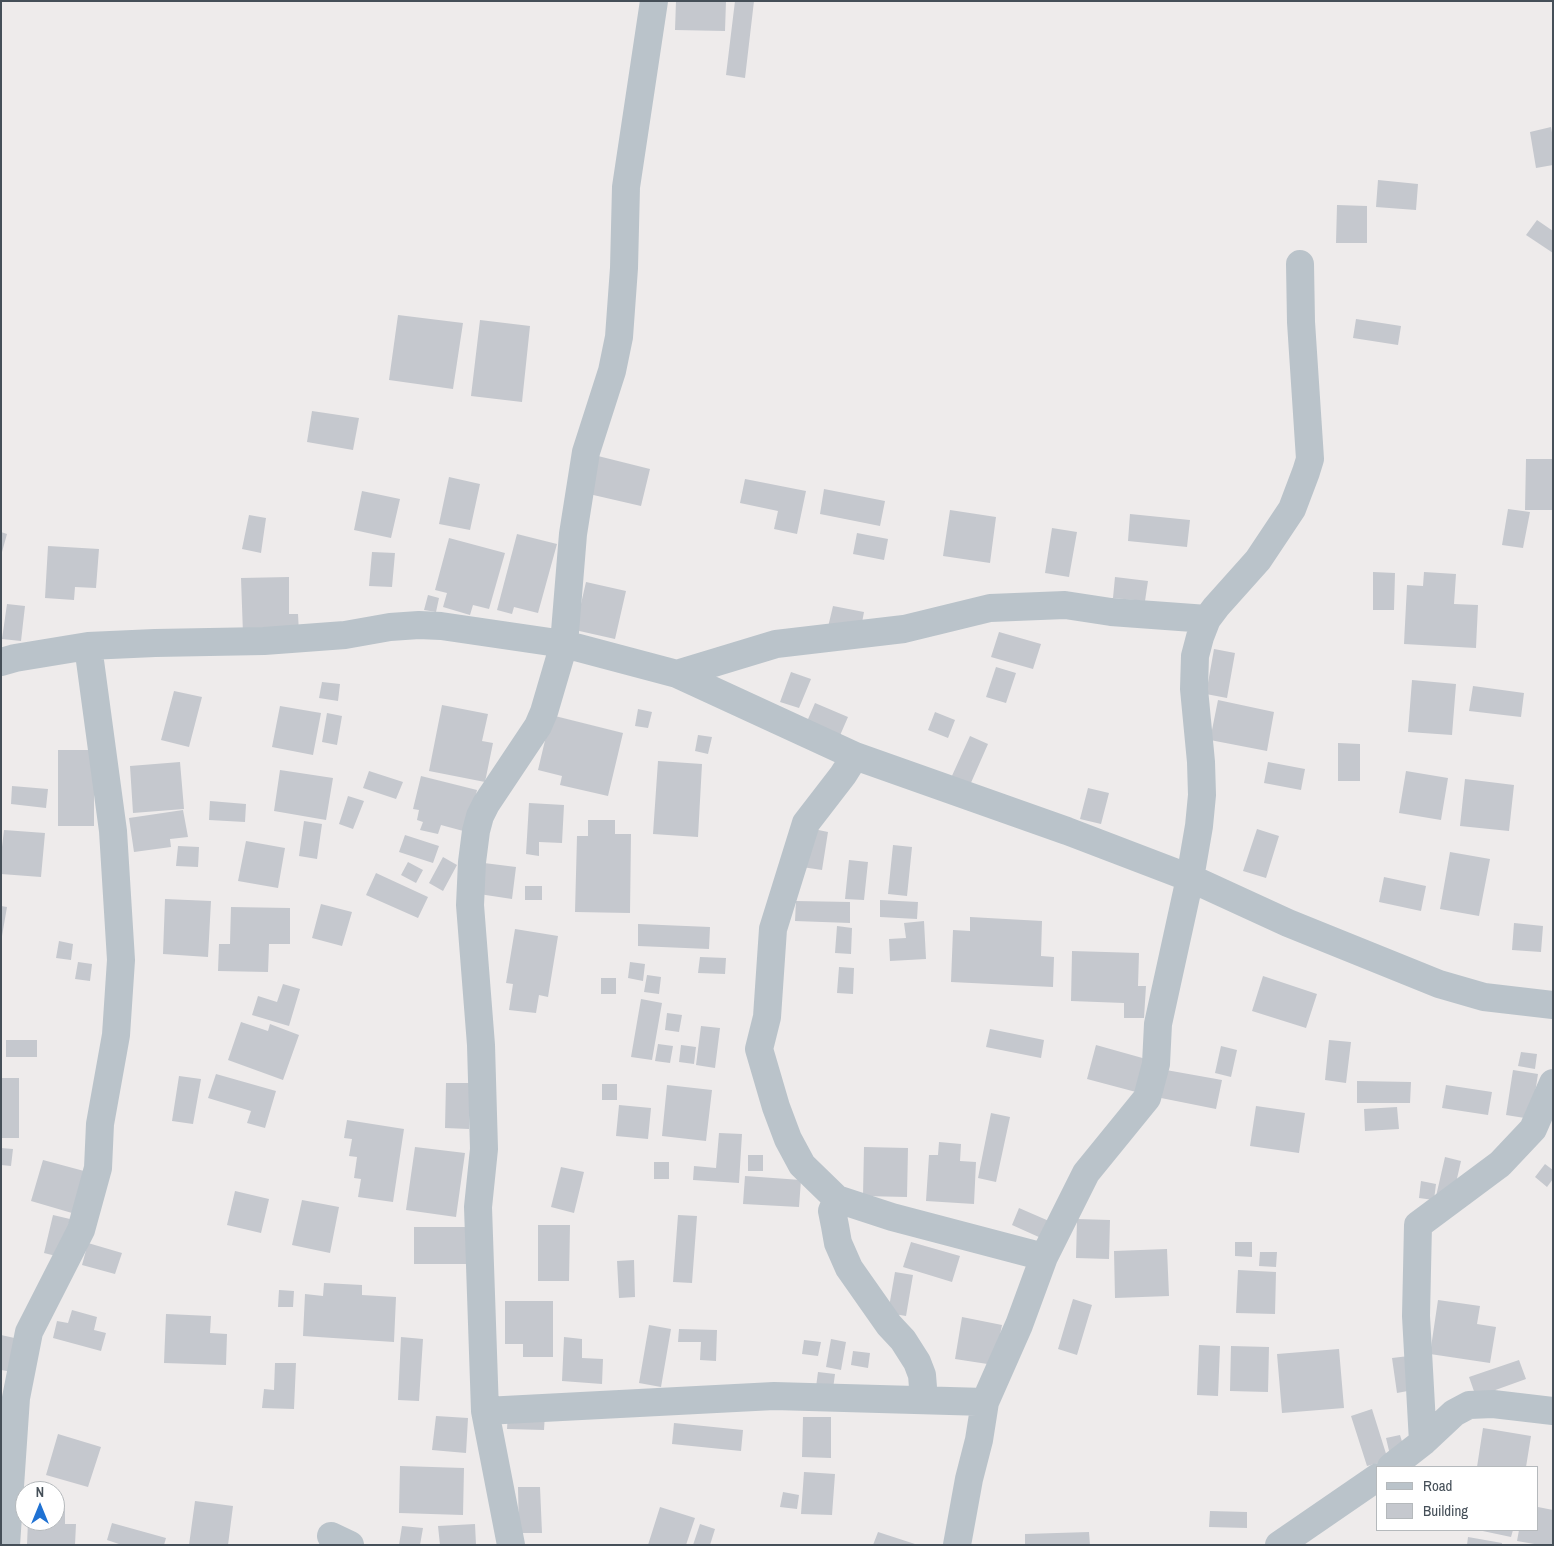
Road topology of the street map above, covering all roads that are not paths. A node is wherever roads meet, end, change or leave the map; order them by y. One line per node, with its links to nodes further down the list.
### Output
1 (654, 1): 4 (street)
2 (1300, 264): 3 (street)
3 (1208, 619): 7 (street); 9 (street)
4 (564, 644): 5 (street); 7 (street); 16 (street)
5 (88, 646): 6 (street); 21 (street)
6 (1, 662)
7 (677, 674): 8 (street)
8 (855, 756): 9 (street); 12 (street)
9 (1190, 878): 10 (street); 13 (street)
10 (1553, 1006)
11 (1553, 1083): 18 (street)
12 (837, 1199): 13 (street); 14 (street)
13 (1044, 1257): 15 (street)
14 (924, 1400): 15 (street); 16 (street)
15 (985, 1402): 23 (street)
16 (485, 1411): 22 (street)
17 (1553, 1411): 18 (street)
18 (1423, 1442): 19 (street)
19 (1392, 1466)
20 (1376, 1478): 24 (street)
21 (6, 1545)
22 (511, 1545)
23 (957, 1545)
24 (1279, 1545)

